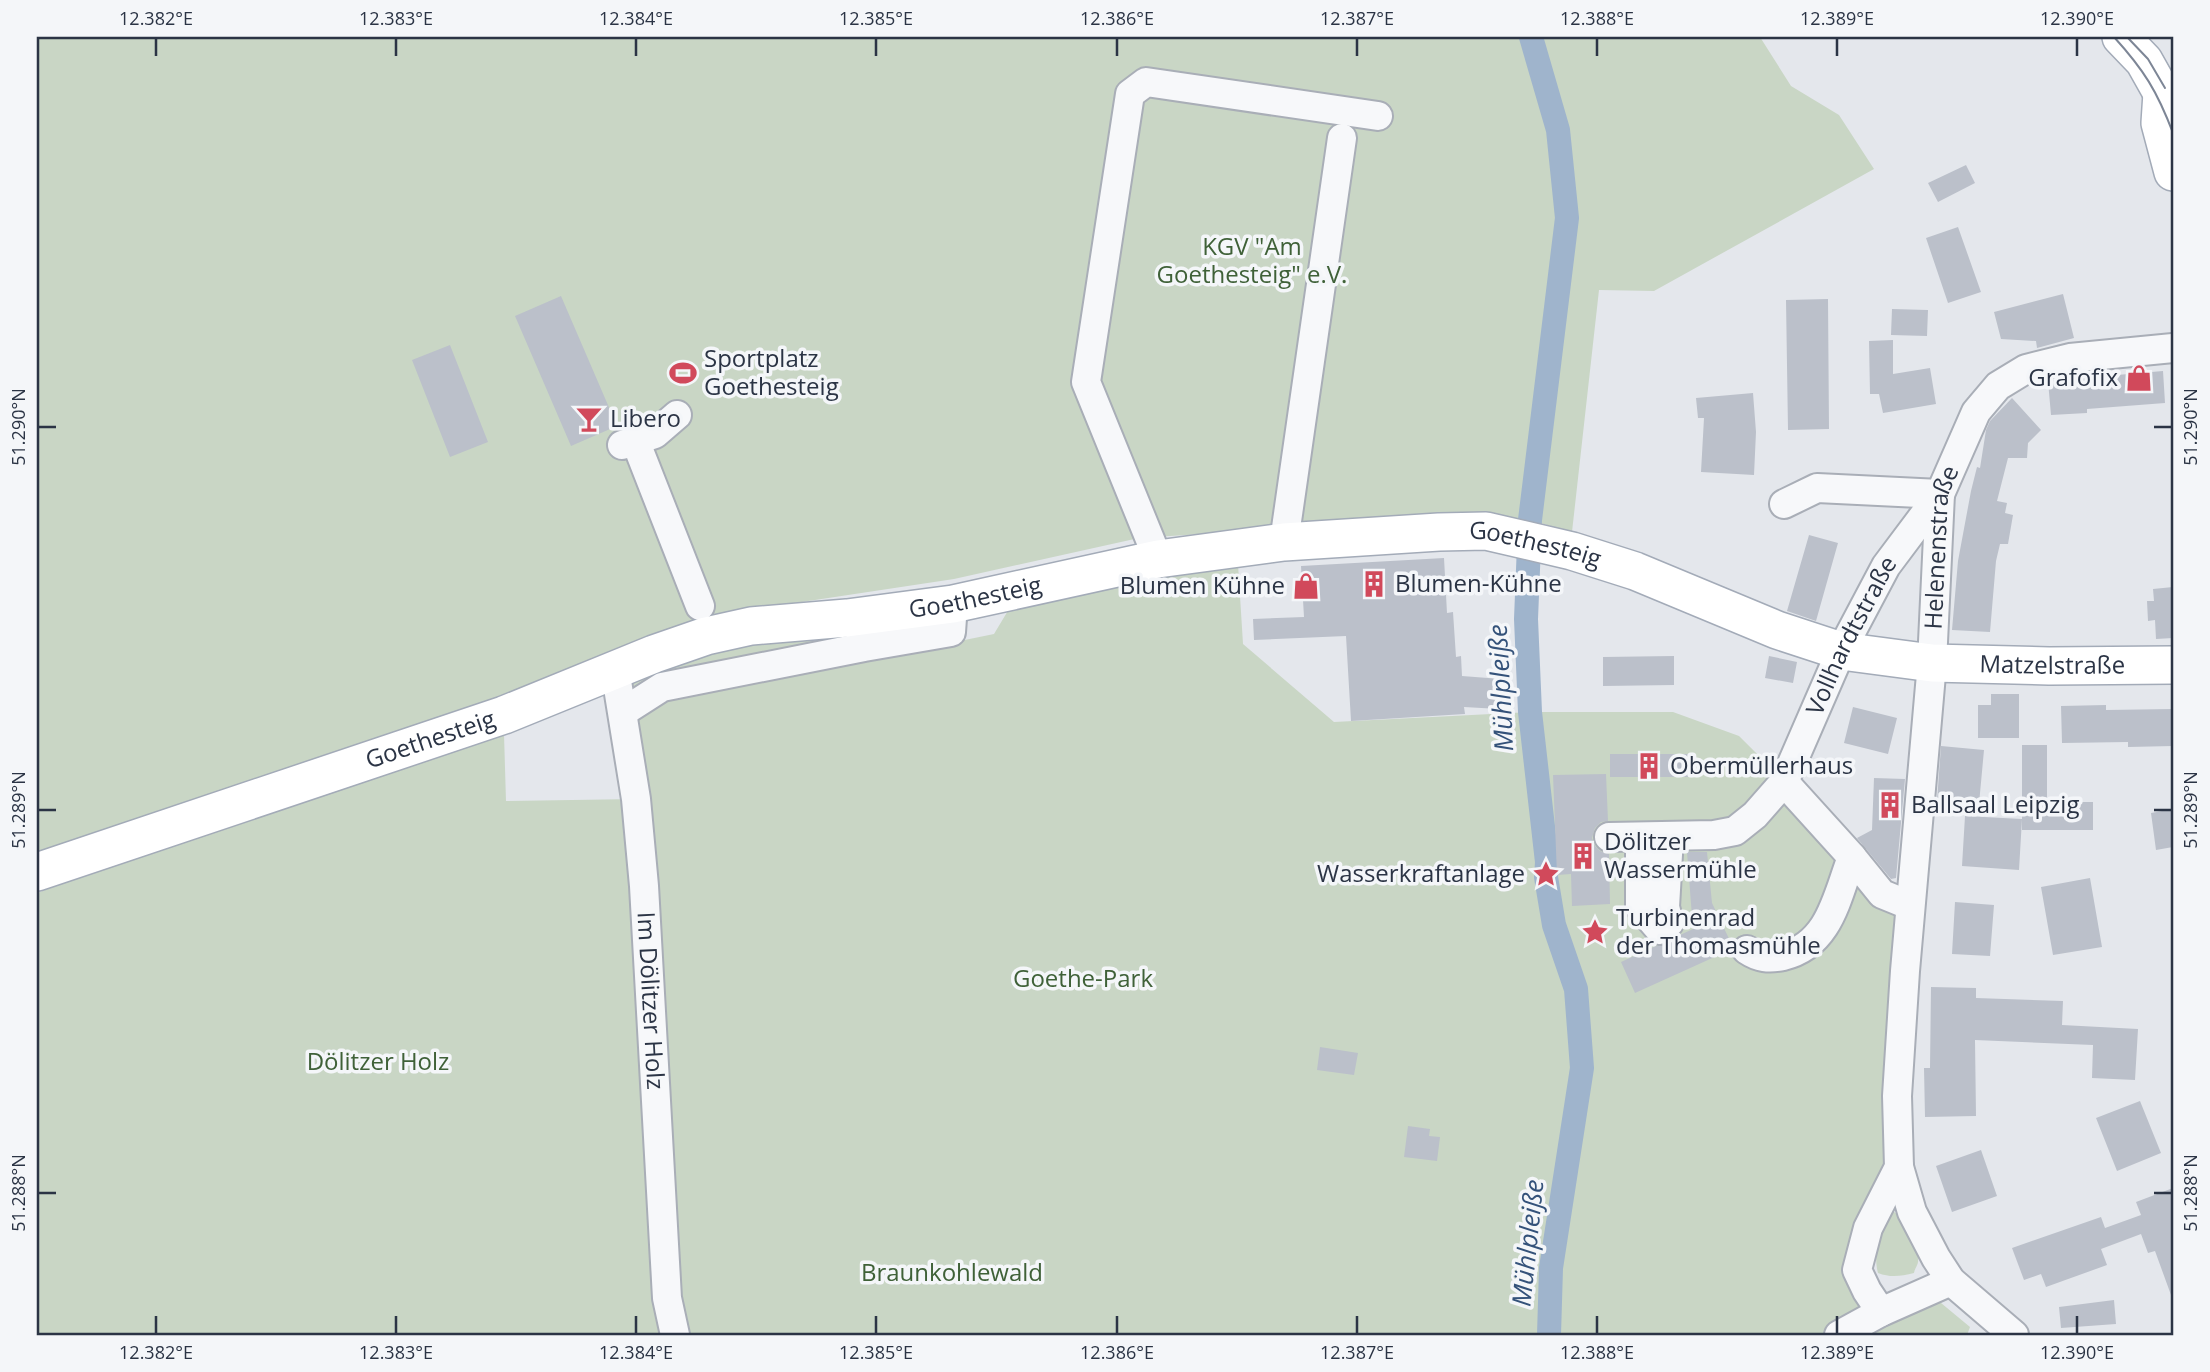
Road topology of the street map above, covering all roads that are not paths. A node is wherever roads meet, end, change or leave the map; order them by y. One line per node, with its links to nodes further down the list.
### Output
1 (2121, 37): 2 (main road)
2 (2170, 91): 5 (main road)
3 (1378, 116): 11 (street)
4 (1342, 138): 10 (street)
5 (2173, 172)
6 (2173, 348): 8 (street, Helenenstraße)
7 (677, 415): 13 (street)
8 (1940, 494): 9 (street); 14 (street, Vollhardtstraße); 15 (street, Helenenstraße)
9 (1784, 504)
10 (1284, 542): 11 (main road, Goethesteig); 14 (main road, Goethesteig)
11 (1158, 559): 12 (main road, Goethesteig)
12 (953, 604): 17 (main road, Goethesteig); 18 (street)
13 (700, 606)
14 (1842, 651): 15 (main road, Goethesteig); 19 (street, Vollhardtstraße)
15 (1931, 663): 16 (main road, Matzelstraße); 25 (street, Helenenstraße)
16 (2173, 665)
17 (615, 669): 18 (street, Im Dölitzer Holz); 24 (main road, Goethesteig)
18 (623, 712): 30 (street, Im Dölitzer Holz)
19 (1784, 782): 22 (street, Vollhardtstraße); 23 (street)
20 (1608, 837): 21 (street, Vollhardtstraße)
21 (1640, 837): 22 (street, Vollhardtstraße); 22 (street)
22 (1669, 837)
23 (1852, 857): 25 (street); 26 (street)
24 (37, 872)
25 (1909, 905): 27 (street, Helenenstraße)
26 (1747, 950)
27 (1899, 1167): 28 (street); 29 (street)
28 (1951, 1281): 29 (street); 32 (street)
29 (1881, 1312): 31 (street)
30 (675, 1335)
31 (1839, 1335)
32 (2014, 1335)

